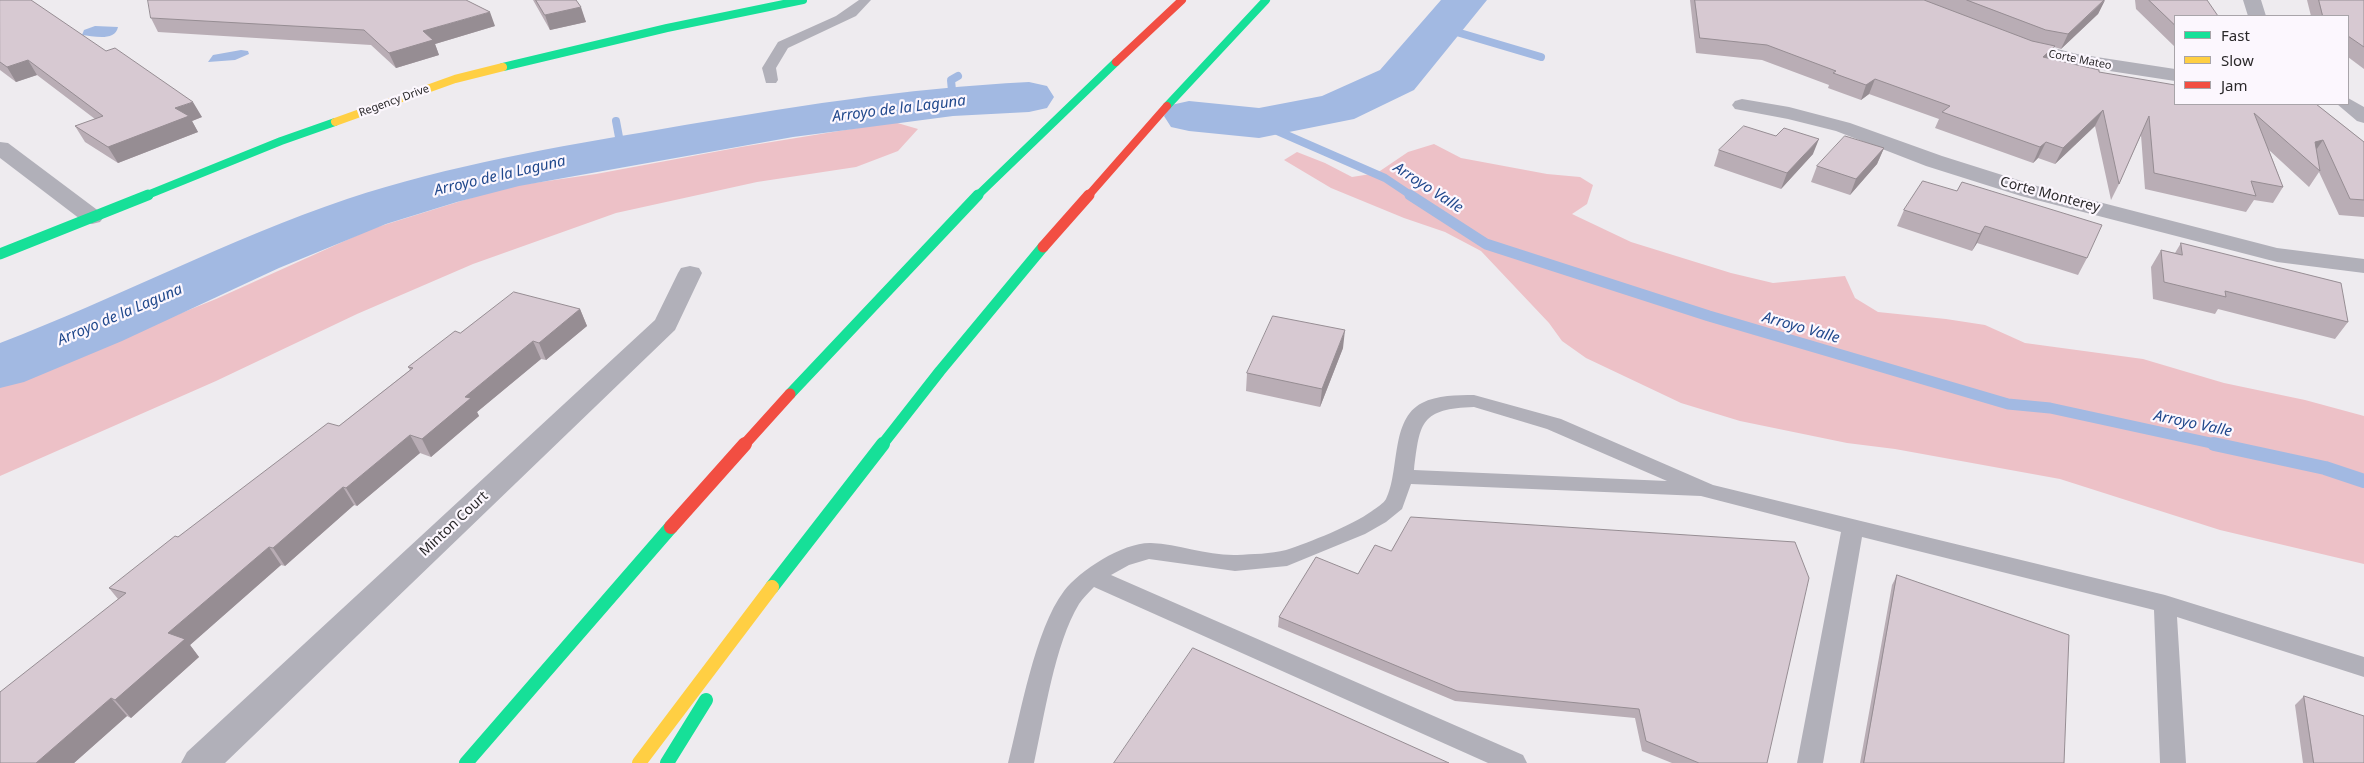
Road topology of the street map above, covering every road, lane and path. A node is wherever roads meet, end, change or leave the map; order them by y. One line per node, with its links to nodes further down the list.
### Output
1 (803, 0): 14 (main road, Regency Drive)
2 (865, 0): 9 (lane)
3 (1182, 0): 28 (main road)
4 (1266, 0): 21 (main road)
5 (2252, 0): 6 (street)
6 (2257, 15)
7 (2000, 38): 8 (street, Corte Mateo)
8 (2174, 75)
9 (771, 80)
10 (1742, 105): 16 (street, Corte Monterey)
11 (2348, 105): 12 (street)
12 (2364, 117)
13 (0, 148): 14 (street)
14 (92, 217): 15 (main road, Regency Drive)
15 (0, 254)
16 (2364, 266)
17 (690, 273): 27 (street, Minton Court)
18 (1403, 477): 19 (lane); 19 (lane); 22 (lane)
19 (1708, 491): 20 (lane)
20 (1853, 526): 23 (lane); 33 (lane)
21 (801, 545): 25 (main road); 29 (main road)
22 (1091, 576): 31 (lane); 32 (lane)
23 (2164, 604): 24 (lane); 34 (lane)
24 (2364, 667)
25 (724, 671)
26 (714, 688): 30 (main road)
27 (200, 763)
28 (466, 763)
29 (639, 763)
30 (667, 763)
31 (1021, 763)
32 (1514, 763)
33 (1810, 763)
34 (2173, 763)

